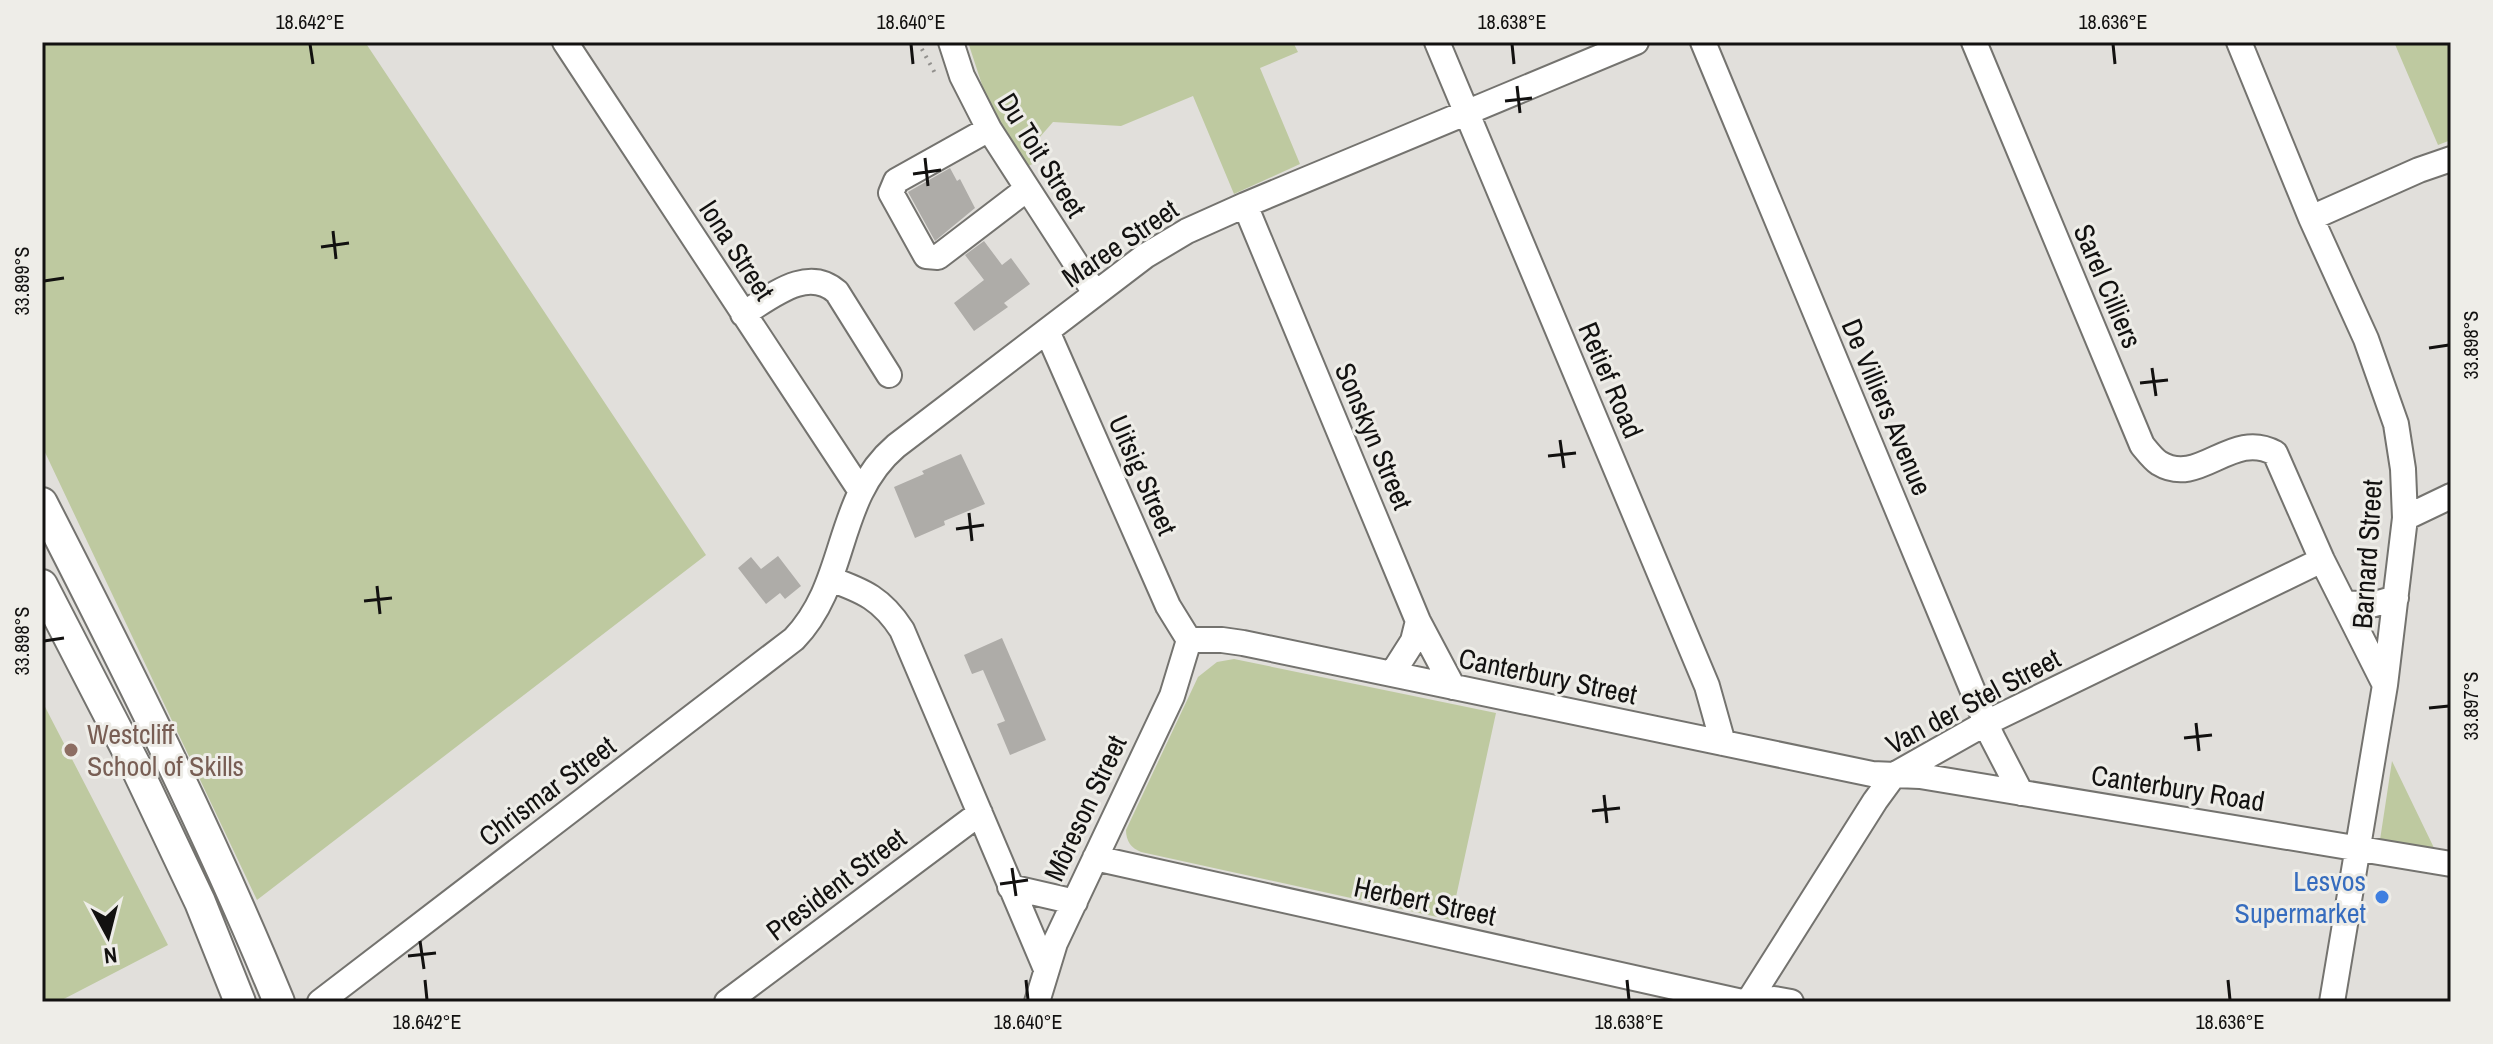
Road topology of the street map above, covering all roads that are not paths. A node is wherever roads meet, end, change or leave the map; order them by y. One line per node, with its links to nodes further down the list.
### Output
1 (565, 42): 15 (street, Iona Street)
2 (951, 42): 9 (street, Du Toit Street)
3 (1437, 42): 8 (street, Retief Road)
4 (1636, 42): 8 (street, Maree Street)
5 (1703, 42): 34 (street, De Villiers Avenue)
6 (1974, 42): 22 (street, Sarel Cilliers)
7 (2239, 42): 13 (street, Barnard Street)
8 (1467, 114): 12 (street, Maree Street); 35 (street, Retief Road)
9 (989, 129): 11 (street, Du Toit Street); 11 (street)
10 (2451, 159): 13 (street)
11 (1027, 189): 14 (street, Du Toit Street)
12 (1245, 205): 14 (street, Maree Street); 27 (street, Sonskyn Street)
13 (2311, 218): 21 (street, Barnard Street)
14 (1095, 293): 16 (street, Maree Street)
15 (743, 314): 17 (street); 18 (street, Iona Street)
16 (1047, 331): 18 (street, Maree Street); 29 (street, Uitsig Street)
17 (889, 375)
18 (860, 490): 23 (street, Maree Street)
19 (2451, 496): 21 (street)
20 (42, 503): 46 (main road)
21 (2405, 518): 25 (street, Barnard Street)
22 (2322, 560): 26 (street, Sarel Cilliers); 34 (street, Van der Stel Street)
23 (830, 579): 28 (street, Maree Street); 38 (street)
24 (42, 585): 45 (main road)
25 (2396, 598): 26 (street); 32 (street, Barnard Street)
26 (2344, 603): 32 (street, Sarel Cilliers)
27 (1418, 621): 30 (street); 31 (street); 33 (street, Sonskyn Street)
28 (807, 624): 47 (street, Chrismar Street)
29 (1189, 640): 30 (street, Canterbury Street); 40 (street, Môreson Street)
30 (1392, 674): 31 (street, Canterbury Street)
31 (1417, 679): 33 (street, Canterbury Street)
32 (2385, 685): 39 (street, Barnard Street)
33 (1453, 687): 35 (street, Canterbury Street)
34 (1986, 723): 36 (street, Van der Stel Street); 37 (street, De Villiers Avenue)
35 (1723, 743): 36 (street, Canterbury Street)
36 (1894, 775): 37 (street, Canterbury Road); 50 (street, Van der Stel Street)
37 (2021, 793): 39 (street, Canterbury Road)
38 (980, 813): 42 (street); 48 (street, President Street)
39 (2360, 849): 41 (street, Canterbury Road); 53 (street, Barnard Street)
40 (1095, 858): 43 (street, Môreson Street); 50 (street, Herbert Street)
41 (2451, 864)
42 (1010, 887): 43 (street); 44 (street)
43 (1075, 902): 44 (street, Môreson Street)
44 (1046, 969): 49 (street, Môreson Street)
45 (240, 1002)
46 (279, 1002)
47 (320, 1002)
48 (727, 1002)
49 (1037, 1002)
50 (1745, 1002)
51 (1755, 1002): 52 (street)
52 (1791, 1002)
53 (2332, 1002)

